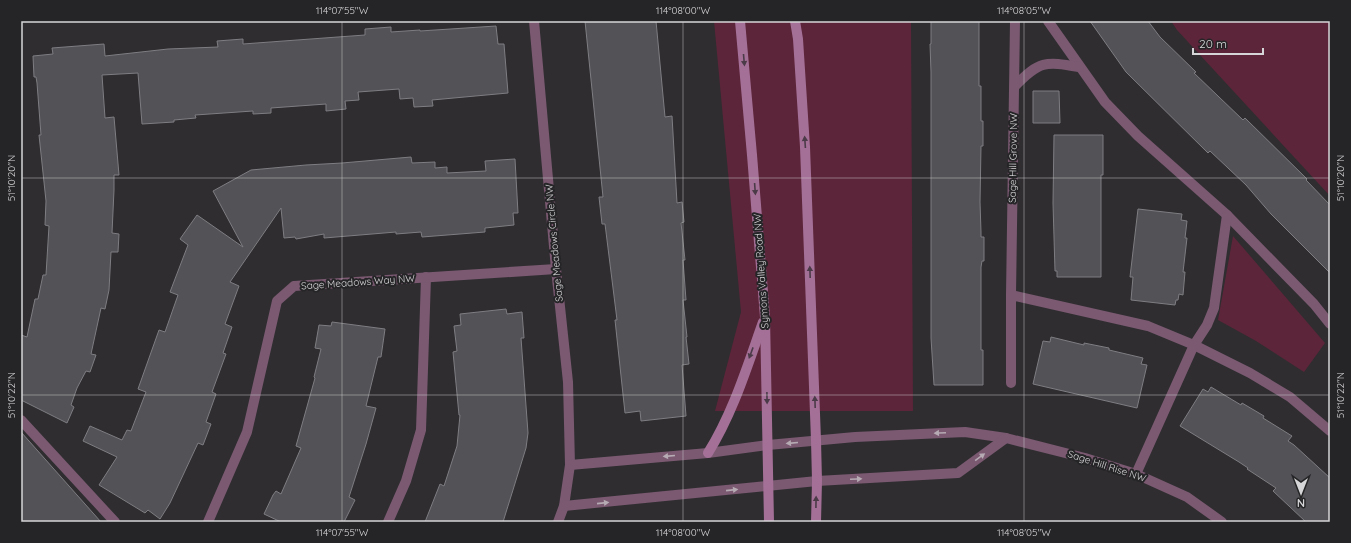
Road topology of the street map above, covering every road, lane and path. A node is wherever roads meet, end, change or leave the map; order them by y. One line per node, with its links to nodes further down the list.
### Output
1 (534, 21): 9 (street, Sage Meadows Circle NW)
2 (740, 21): 12 (main road, Symons Valley Road NW, one-way to 12)
3 (795, 21): 19 (main road, one-way to 3)
4 (1015, 21): 7 (street, Sage Hill Grove NW)
5 (1048, 21): 6 (street)
6 (1079, 66): 7 (street); 8 (street)
7 (1015, 86): 11 (street, Sage Hill Grove NW)
8 (1227, 215): 13 (street); 14 (street)
9 (556, 269): 10 (street, Sage Meadows Way NW); 22 (street, Sage Meadows Circle NW)
10 (426, 277): 28 (street, Sage Meadows Way NW); 29 (street)
11 (1011, 295): 14 (street); 15 (street, Sage Hill Grove NW)
12 (765, 317): 20 (main road, Symons Valley Road NW, one-way to 20); 21 (main road, one-way to 21)
13 (1330, 324)
14 (1194, 345): 17 (street); 23 (street)
15 (1011, 383)
16 (21, 420): 27 (street)
17 (1330, 431)
18 (1006, 438): 19 (street, Sage Hill Rise NW, one-way to 19); 23 (street, Sage Hill Rise NW); 24 (street, one-way to 18)
19 (816, 440): 20 (street, one-way to 20); 24 (main road)
20 (768, 445): 21 (street); 25 (main road, Symons Valley Road NW)
21 (708, 453): 22 (street, one-way to 22)
22 (570, 465): 26 (street, Sage Meadows Circle NW)
23 (1136, 474): 33 (street, Sage Hill Rise NW)
24 (817, 481): 25 (street); 32 (main road, one-way to 24)
25 (768, 486): 26 (street, one-way to 25); 31 (main road, Symons Valley Road NW)
26 (564, 506): 30 (street, Sage Meadows Circle NW)
27 (115, 522)
28 (208, 522)
29 (388, 522)
30 (558, 522)
31 (769, 522)
32 (816, 522)
33 (1222, 522)

